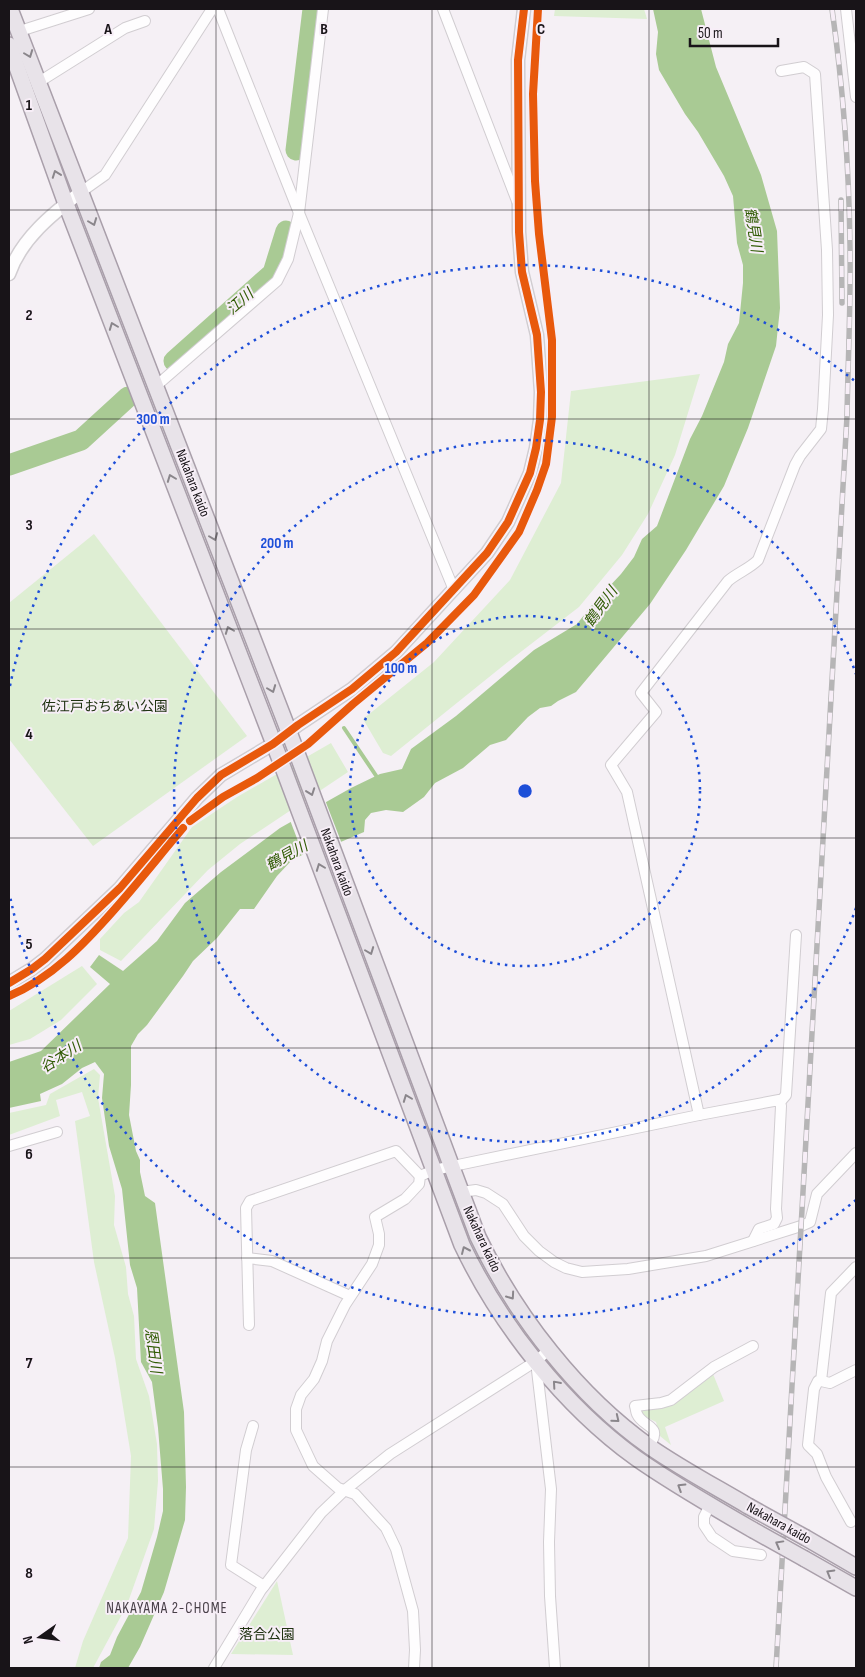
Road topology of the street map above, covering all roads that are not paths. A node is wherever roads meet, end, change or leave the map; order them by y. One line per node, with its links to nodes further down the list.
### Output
1 (10, 9): 10 (main road, Nakahara kaido)
2 (89, 9): 10 (street)
3 (212, 9): 15 (street)
4 (218, 9): 18 (street)
5 (323, 9): 18 (street)
6 (443, 9): 17 (street)
7 (524, 9): 17 (street)
8 (846, 9): 14 (street)
9 (145, 21): 13 (street)
10 (20, 32): 13 (main road, Nakahara kaido, one-way to 13)
11 (9, 46): 16 (main road, Nakahara kaido, one-way to 11)
12 (781, 71): 28 (street)
13 (39, 82): 15 (main road, Nakahara kaido)
14 (856, 97)
15 (81, 192): 16 (street); 21 (main road, Nakahara kaido, one-way to 21)
16 (66, 204): 19 (street); 24 (main road, Nakahara kaido, one-way to 16)
17 (518, 204): 22 (street)
18 (299, 213): 21 (street); 22 (street)
19 (13, 252): 20 (street)
20 (9, 274)
21 (156, 386): 23 (main road, Nakahara kaido, one-way to 23)
22 (454, 590): 23 (street)
23 (291, 739): 24 (street); 32 (main road, Nakahara kaido, one-way to 32)
24 (276, 750): 26 (street); 33 (main road, Nakahara kaido, one-way to 24)
25 (796, 935): 27 (street)
26 (9, 983)
27 (780, 1102): 28 (street); 35 (street)
28 (699, 1115): 32 (street)
29 (57, 1132): 30 (street)
30 (9, 1146)
31 (856, 1153): 35 (street)
32 (452, 1167): 33 (street); 34 (main road, Nakahara kaido)
33 (427, 1173): 36 (street); 38 (street); 42 (main road, Nakahara kaido, one-way to 33)
34 (461, 1192): 35 (street); 41 (main road, Nakahara kaido, one-way to 41)
35 (753, 1241)
36 (247, 1258): 38 (street); 39 (street)
37 (856, 1267): 44 (street)
38 (350, 1296): 47 (street)
39 (249, 1325)
40 (753, 1346): 46 (street)
41 (550, 1349): 42 (street); 46 (main road, Nakahara kaido, one-way to 46)
42 (536, 1361): 47 (street); 48 (main road, Nakahara kaido, one-way to 42); 56 (street)
43 (856, 1370): 44 (street)
44 (821, 1382): 49 (street)
45 (253, 1426): 52 (street)
46 (649, 1446): 51 (main road, Nakahara kaido, bridge)
47 (345, 1490): 52 (street); 55 (street)
48 (710, 1505): 50 (street); 53 (main road, Nakahara kaido, one-way to 48, bridge)
49 (851, 1522)
50 (761, 1555)
51 (856, 1566)
52 (264, 1586): 54 (street)
53 (856, 1588)
54 (214, 1668)
55 (414, 1668)
56 (555, 1668)

